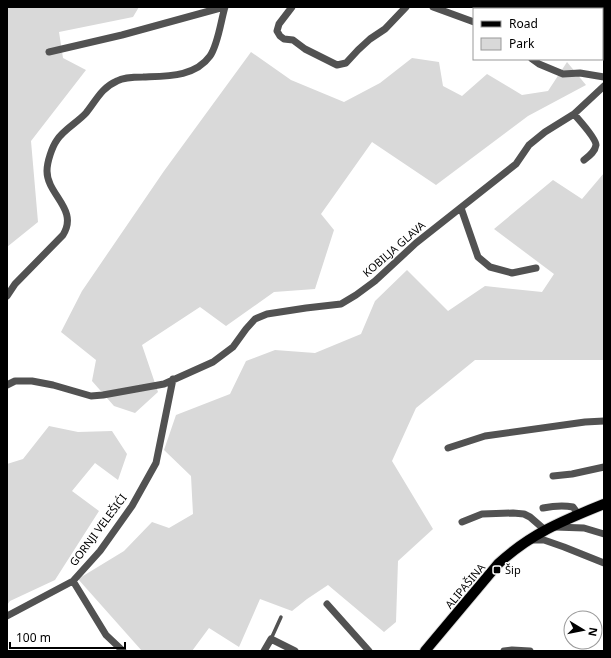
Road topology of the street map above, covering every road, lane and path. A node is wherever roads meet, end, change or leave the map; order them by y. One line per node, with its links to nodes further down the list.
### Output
1 (224, 7): 6 (street); 14 (street)
2 (292, 7): 3 (street)
3 (406, 7)
4 (433, 7): 5 (street)
5 (473, 22)
6 (49, 52)
7 (533, 60): 8 (street)
8 (604, 77)
9 (604, 86): 10 (street, KOBILJA GLAVA)
10 (574, 114): 11 (street); 12 (street, KOBILJA GLAVA)
11 (584, 160)
12 (461, 208): 13 (street); 15 (street, KOBILJA GLAVA)
13 (536, 268)
14 (7, 296)
15 (173, 378): 16 (street); 29 (street, GORNJI VELEŠIĆI)
16 (7, 385)
17 (604, 421): 18 (street)
18 (448, 448)
19 (604, 467): 20 (street)
20 (553, 476)
21 (604, 504): 23 (main road, ALIPAŠINA)
22 (543, 508): 23 (street)
23 (578, 514): 25 (main road, ALIPAŠINA)
24 (462, 522): 25 (street)
25 (548, 529): 26 (street); 27 (main road, ALIPAŠINA)
26 (604, 534)
27 (527, 540): 28 (street); 38 (main road, ALIPAŠINA)
28 (604, 563)
29 (73, 582): 31 (street, GORNJI VELEŠIĆI); 34 (street)
30 (327, 604): 37 (street)
31 (7, 616)
32 (281, 617): 33 (lane)
33 (271, 639): 35 (street); 36 (street)
34 (123, 651)
35 (264, 651)
36 (295, 651)
37 (369, 651)
38 (425, 651)
39 (504, 651): 40 (street)
40 (530, 651)

